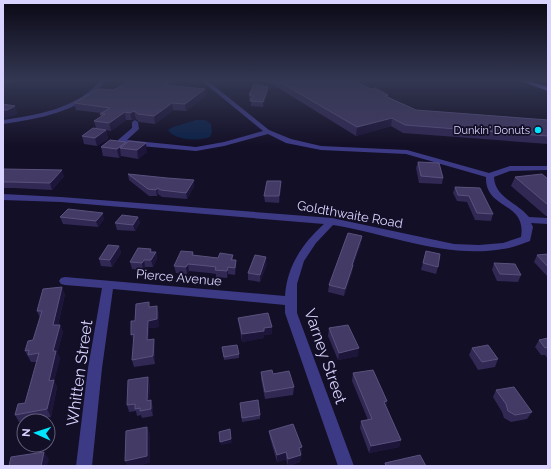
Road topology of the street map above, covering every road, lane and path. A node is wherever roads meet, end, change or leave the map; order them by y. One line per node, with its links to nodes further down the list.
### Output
1 (72, 103): 3 (street)
2 (232, 103): 5 (street)
3 (3, 122)
4 (135, 122): 5 (street)
5 (269, 132): 7 (street)
6 (548, 168): 7 (street)
7 (490, 176): 9 (street)
8 (3, 198): 10 (street, Goldthwaite Road)
9 (526, 220): 10 (street, Goldthwaite Road); 11 (street)
10 (332, 221): 14 (street, Varney Street)
11 (548, 221)
12 (64, 282): 13 (street, Pierce Avenue)
13 (108, 285): 14 (street, Pierce Avenue); 15 (street, Whitten Street)
14 (290, 301): 16 (street, Varney Street)
15 (84, 466)
16 (346, 466)

